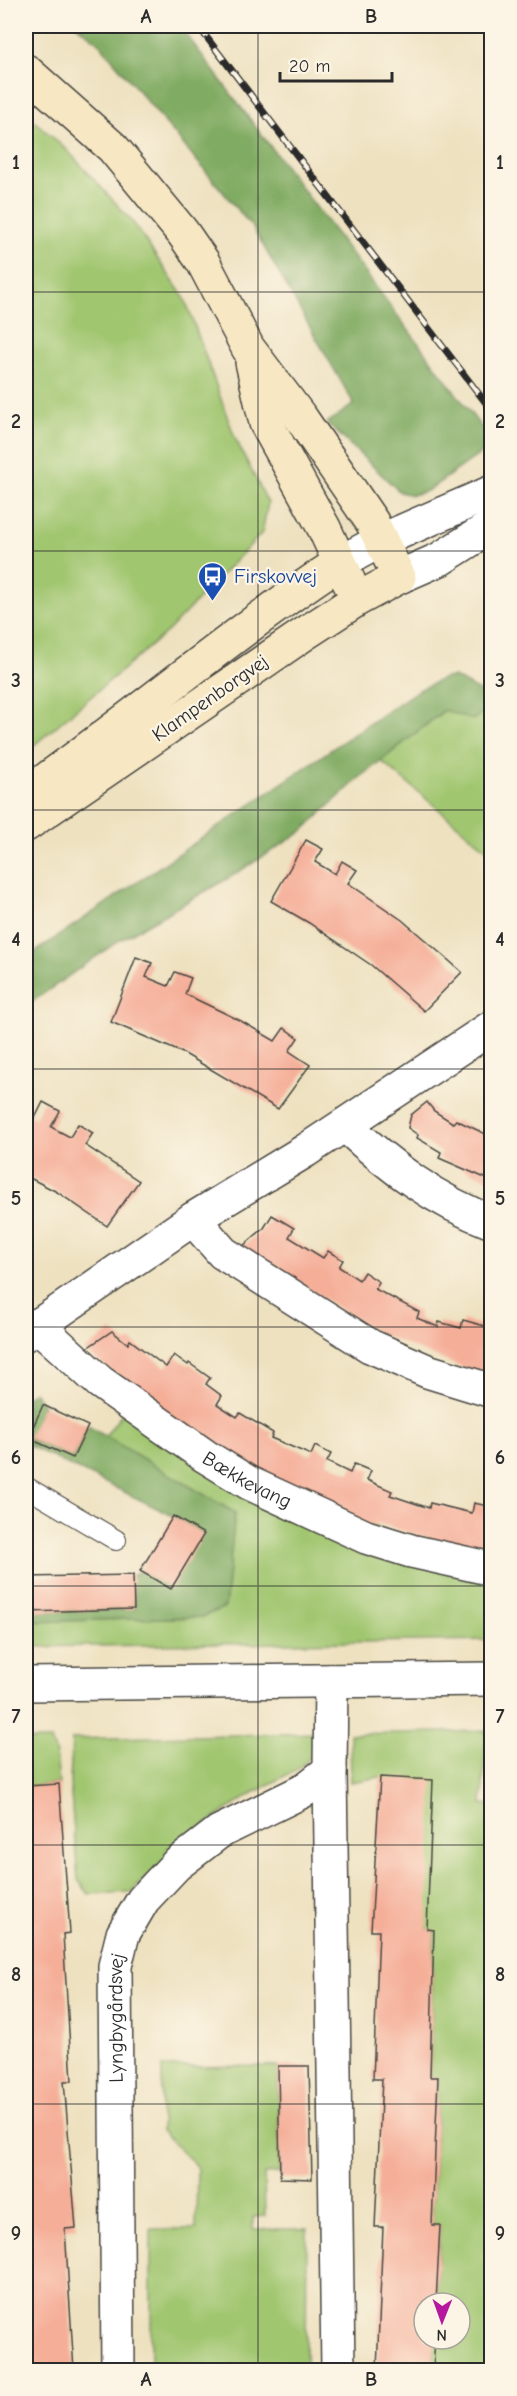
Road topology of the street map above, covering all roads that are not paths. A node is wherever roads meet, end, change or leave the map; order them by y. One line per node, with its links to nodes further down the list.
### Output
1 (26, 71): 2 (street)
2 (248, 348): 5 (street); 6 (street)
3 (492, 492): 5 (street)
4 (492, 526): 7 (street)
5 (382, 540): 6 (street); 7 (street)
6 (339, 563): 8 (street); 9 (street, Klampenborgvej)
7 (399, 577): 8 (street, Klampenborgvej)
8 (358, 599): 10 (street, Klampenborgvej)
9 (26, 794)
10 (26, 825)
11 (492, 1027): 12 (street, Bækkevang)
12 (345, 1125): 13 (street, Bækkevang); 14 (street)
13 (193, 1219): 15 (street, Bækkevang); 16 (street)
14 (492, 1222)
15 (31, 1329): 19 (street, Bækkevang)
16 (492, 1391)
17 (26, 1487): 18 (lane)
18 (116, 1540)
19 (492, 1569)
20 (492, 1679): 21 (street)
21 (331, 1681): 22 (street); 23 (street)
22 (26, 1684)
23 (330, 1770): 24 (street, Lyngbygårdsvej); 25 (street)
24 (118, 2370)
25 (338, 2370)

